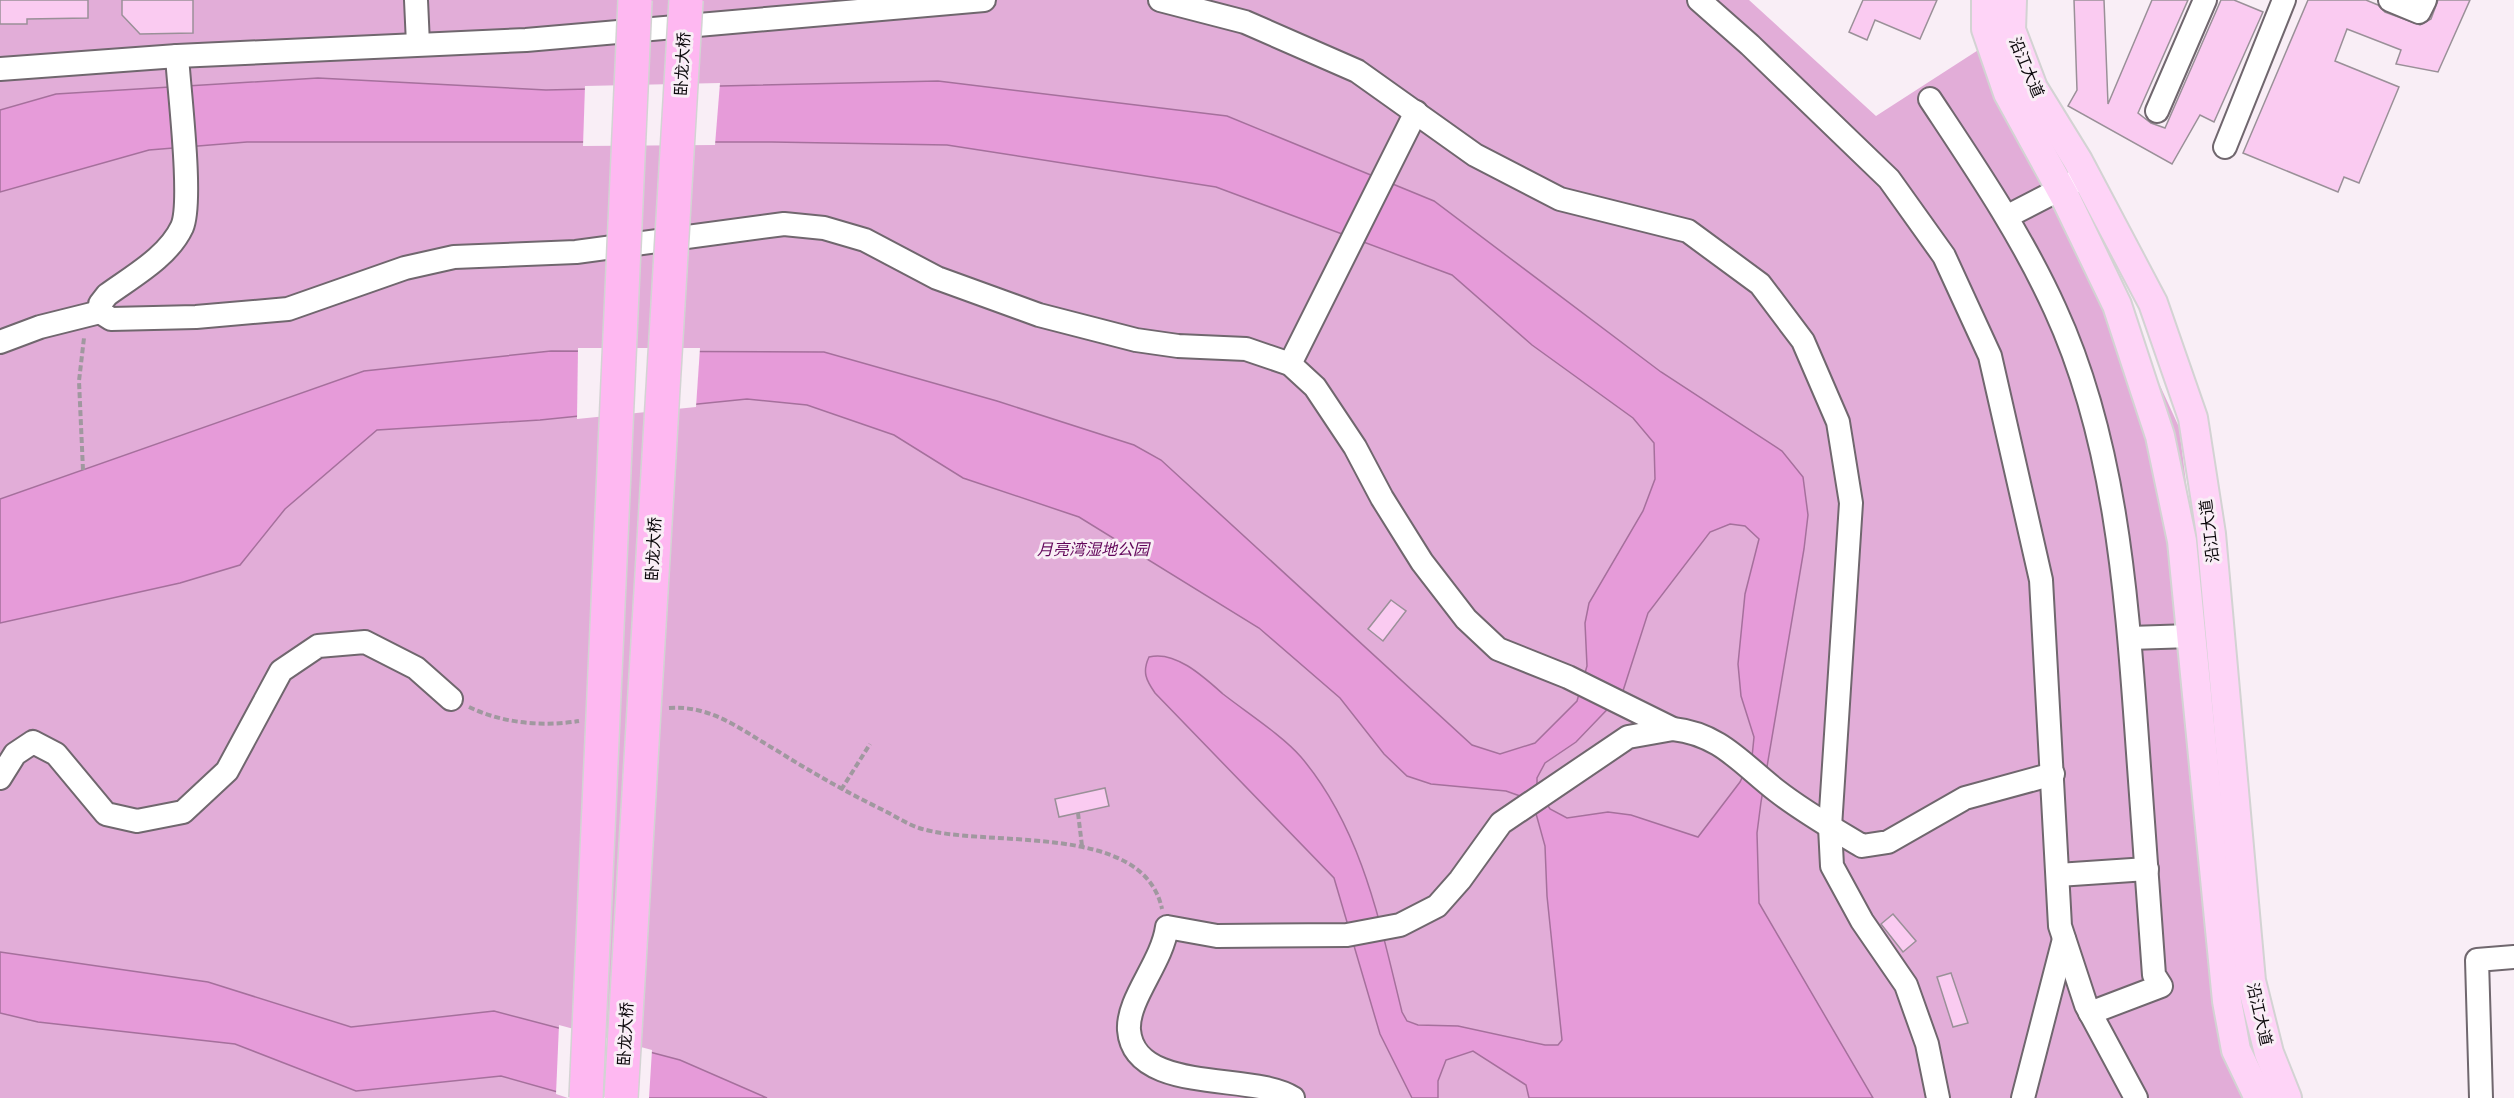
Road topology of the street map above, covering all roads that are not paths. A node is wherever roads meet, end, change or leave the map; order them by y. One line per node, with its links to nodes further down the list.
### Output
1 (416, 0): 13 (street)
2 (635, 0): 38 (highway, bridge)
3 (686, 0): 39 (highway, 卧龙大桥, bridge)
4 (984, 0): 13 (street)
5 (1160, 0): 18 (street)
6 (1699, 0): 30 (street)
7 (1986, 0): 21 (main road, 沿江大道)
8 (2012, 0): 20 (main road, 沿江大道)
9 (2205, 0): 17 (street)
10 (2284, 0): 19 (street)
11 (2390, 0): 12 (street)
12 (2425, 0)
13 (418, 44): 14 (street)
14 (177, 56): 15 (street); 23 (street)
15 (0, 69)
16 (1930, 99): 22 (street)
17 (2157, 111)
18 (1416, 112): 25 (street); 32 (street)
19 (2226, 147)
20 (2086, 176): 21 (street); 45 (main road, 沿江大道)
21 (2060, 188): 22 (street); 26 (main road, 沿江大道)
22 (2008, 216): 27 (street)
23 (100, 312): 24 (street); 25 (street)
24 (0, 342)
25 (1290, 364): 29 (street)
26 (2191, 636): 27 (street); 44 (main road, 沿江大道)
27 (2130, 638): 33 (street)
28 (451, 699): 31 (street)
29 (1673, 729): 32 (street); 40 (street)
30 (2053, 774): 32 (street); 34 (street)
31 (0, 778)
32 (1830, 827): 41 (street)
33 (2147, 870): 34 (street); 37 (street)
34 (2058, 875): 35 (street)
35 (2064, 939): 37 (street); 42 (street)
36 (2514, 957): 46 (street)
37 (2090, 1013): 43 (street)
38 (586, 1098)
39 (621, 1098)
40 (1293, 1098)
41 (1938, 1098)
42 (2023, 1098)
43 (2136, 1098)
44 (2259, 1098)
45 (2287, 1098)
46 (2481, 1098)

